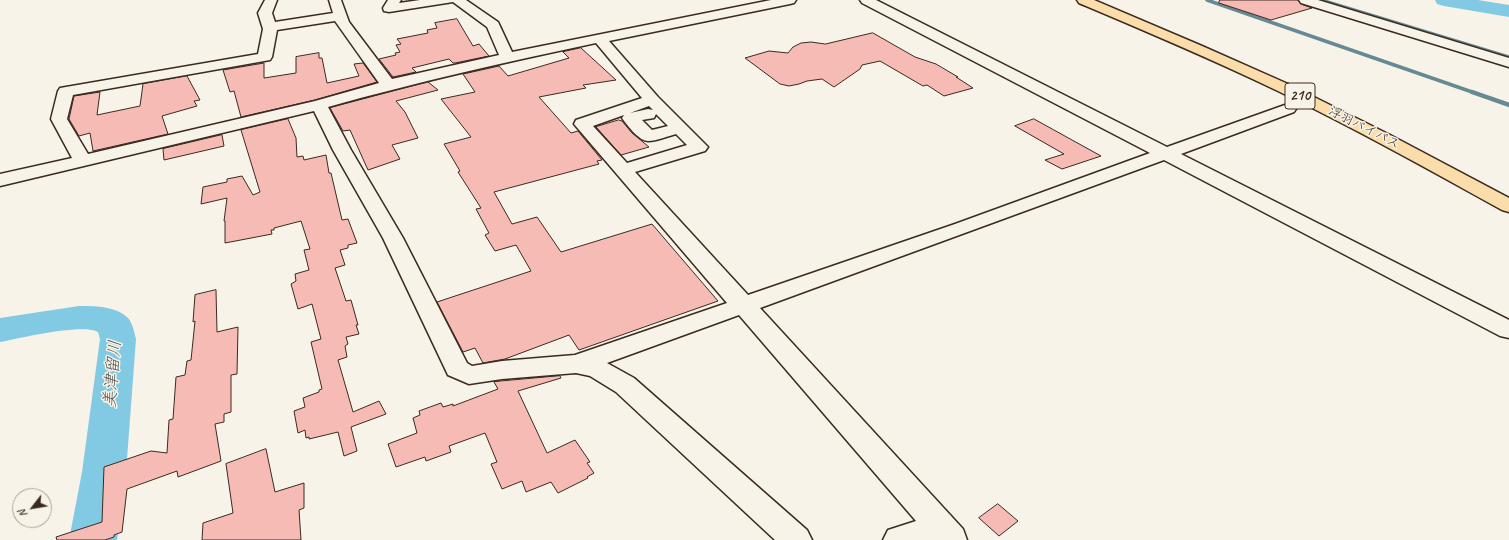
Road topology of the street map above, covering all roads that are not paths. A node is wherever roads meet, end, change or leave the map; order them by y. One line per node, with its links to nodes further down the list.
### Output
1 (271, 0): 11 (street)
2 (335, 0): 10 (street)
3 (395, 0): 4 (street)
4 (448, 0)
5 (458, 0): 13 (street)
6 (790, 0): 12 (street)
7 (866, 0): 20 (street)
8 (1083, 0): 24 (highway, 浮羽バイパス / 210)
9 (1305, 0): 14 (street)
10 (340, 16): 11 (street); 15 (street)
11 (269, 27): 21 (street)
12 (599, 38): 13 (street); 17 (street)
13 (507, 57): 15 (street)
14 (1509, 63)
15 (388, 85): 16 (street)
16 (319, 105): 21 (street); 27 (street)
17 (646, 106): 19 (street); 19 (street); 22 (street)
18 (1288, 109): 20 (street)
19 (672, 130): 22 (street)
20 (1166, 153): 25 (street); 26 (street)
21 (82, 161): 23 (street)
22 (619, 166): 25 (street)
23 (0, 180)
24 (1509, 206)
25 (744, 305): 27 (street); 28 (street)
26 (1509, 330)
27 (576, 364): 29 (street)
28 (950, 537): 30 (street)
29 (796, 540)
30 (899, 540)

